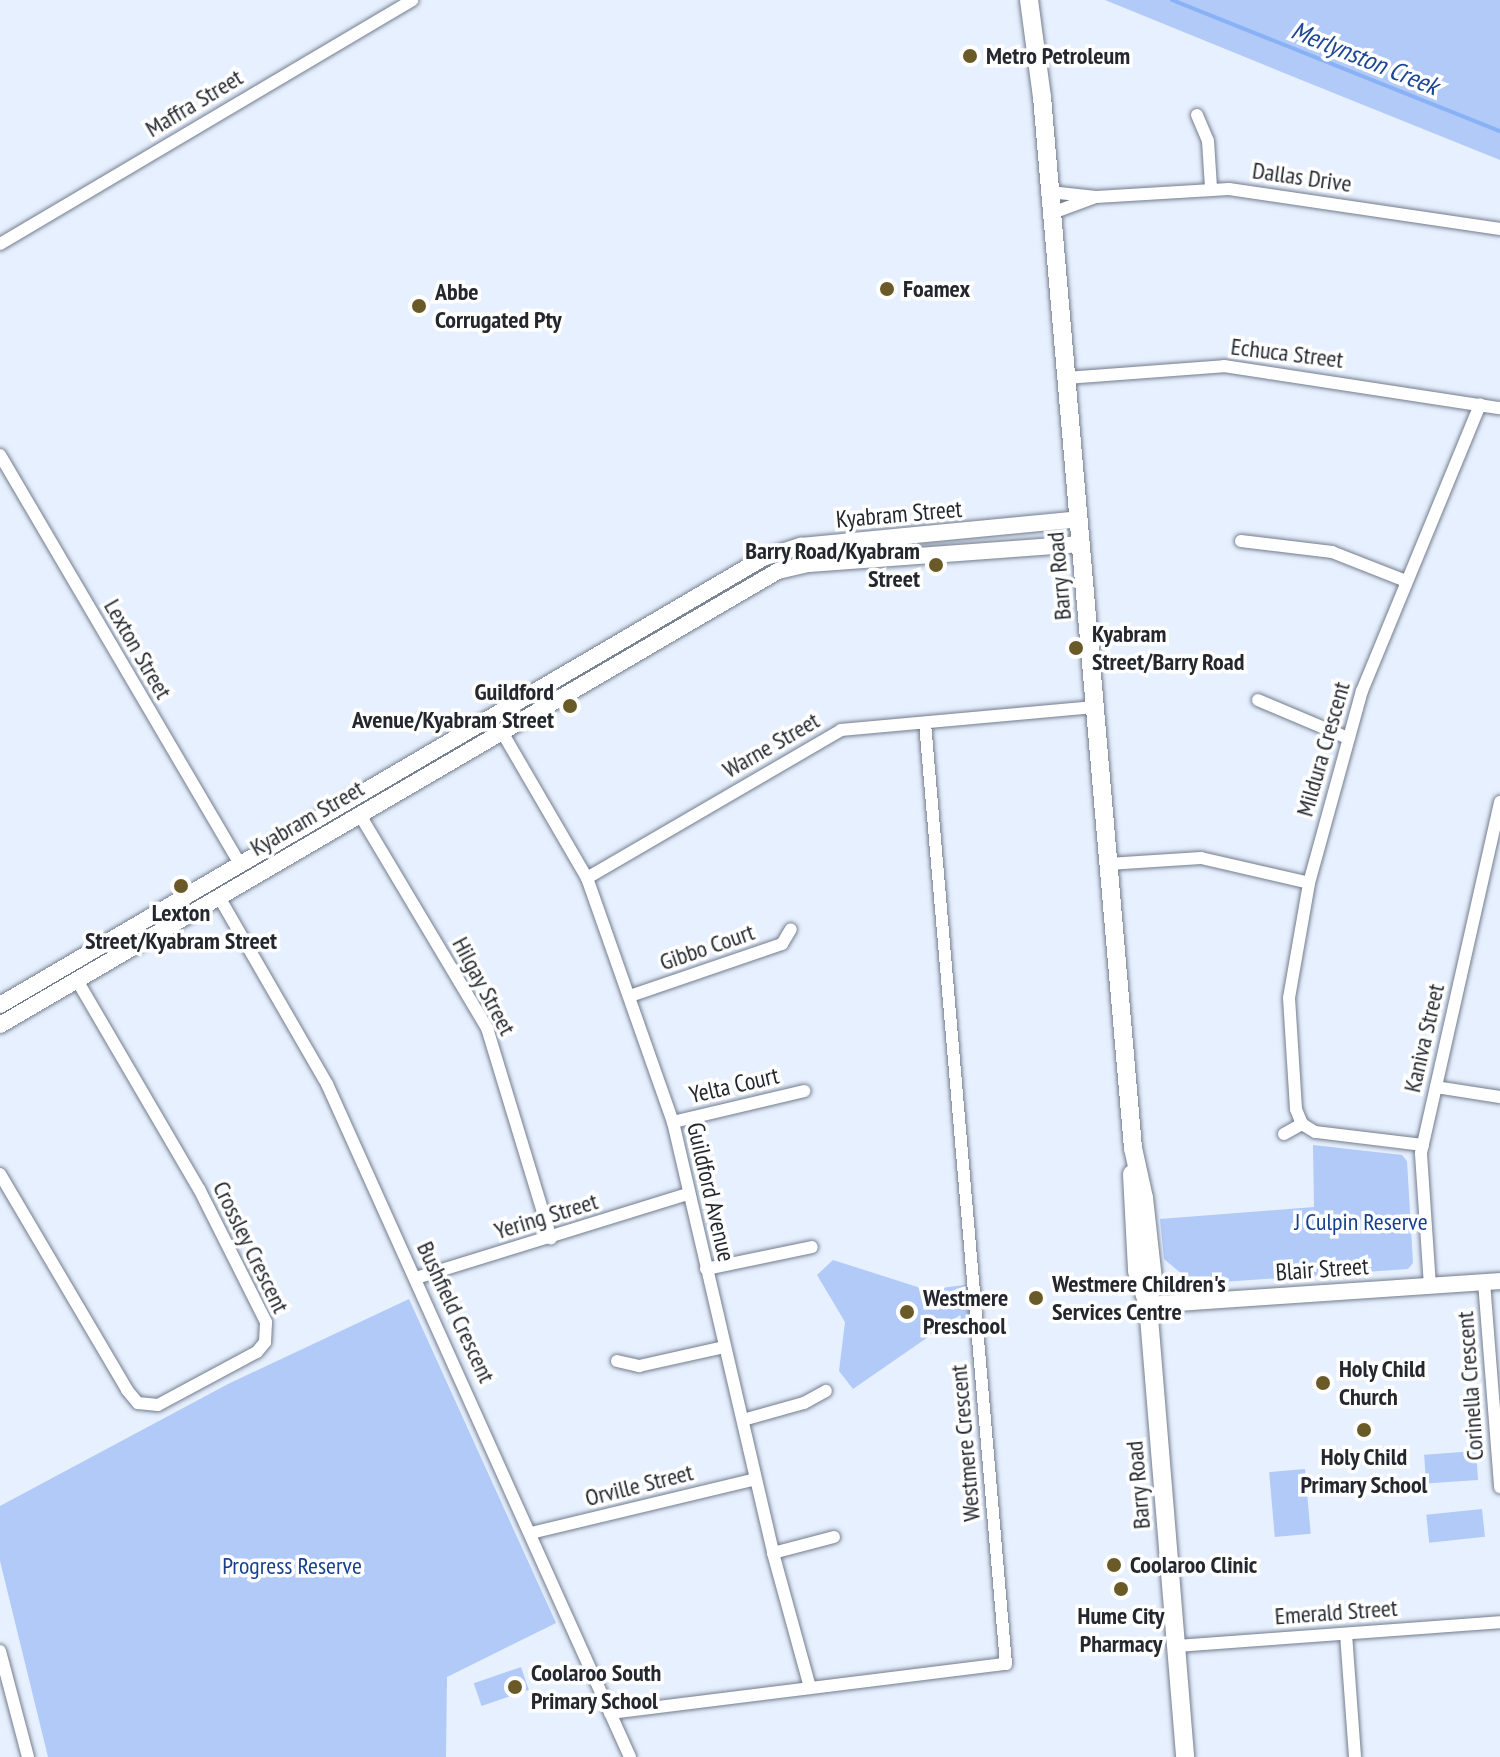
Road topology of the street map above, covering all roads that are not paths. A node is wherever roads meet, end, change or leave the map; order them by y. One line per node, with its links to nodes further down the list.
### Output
1 (412, 0): 9 (street, Maffra Street)
2 (1029, 0): 5 (main road, Barry Road)
3 (1197, 115): 4 (street)
4 (1211, 188): 6 (street, Dallas Drive); 8 (street, Dallas Drive)
5 (1050, 192): 6 (street, Dallas Drive); 7 (main road, Barry Road)
6 (1096, 197): 7 (street, Dallas Drive)
7 (1052, 213): 10 (main road, Barry Road)
8 (1500, 229)
9 (0, 244)
10 (1066, 378): 11 (street, Echuca Street); 14 (main road, Barry Road)
11 (1480, 404): 12 (street, Echuca Street); 18 (street, Mildura Crescent)
12 (1500, 408)
13 (0, 455): 28 (street, Lexton Street)
14 (1079, 519): 16 (main road, Barry Road); 17 (street, Kyabram Street)
15 (1241, 541): 18 (street)
16 (1081, 544): 19 (street, Kyabram Street); 21 (main road, Barry Road)
17 (730, 578): 19 (street); 22 (street, Kyabram Street)
18 (1406, 581): 25 (street, Mildura Crescent)
19 (739, 593): 24 (street, Kyabram Street)
20 (1258, 700): 25 (street)
21 (1094, 707): 23 (street, Warne Street); 29 (main road, Barry Road)
22 (492, 717): 24 (street); 28 (street, Kyabram Street)
23 (925, 723): 31 (street, Warne Street); 71 (street, Westmere Crescent)
24 (502, 732): 27 (street, Kyabram Street); 31 (street, Guildford Avenue)
25 (1348, 738): 32 (street, Mildura Crescent)
26 (1500, 802): 42 (street, Kaniva Street)
27 (360, 815): 33 (street, Kyabram Street); 51 (street, Hilgay Street)
28 (240, 864): 30 (street, Kyabram Street)
29 (1108, 864): 32 (street); 57 (main road, Barry Road)
30 (216, 878): 33 (street); 34 (street, Kyabram Street)
31 (587, 878): 38 (street, Guildford Avenue)
32 (1309, 883): 46 (street, Mildura Crescent)
33 (219, 897): 34 (street, Kyabram Street); 36 (street, Kyabram Street); 54 (street, Bushfield Crescent)
34 (133, 927): 37 (street, Kyabram Street)
35 (791, 929): 38 (street, Gibbo Court)
36 (77, 980): 39 (street, Kyabram Street); 49 (street, Crossley Crescent)
37 (31, 987): 39 (street); 40 (street, Kyabram Street)
38 (630, 996): 45 (street, Guildford Avenue)
39 (39, 1002): 41 (street, Kyabram Street)
40 (0, 1005)
41 (0, 1025)
42 (1436, 1087): 44 (street); 48 (street, Kaniva Street)
43 (804, 1091): 45 (street, Yelta Court)
44 (1500, 1097)
45 (673, 1122): 50 (street, Guildford Avenue)
46 (1302, 1124): 47 (street); 48 (street)
47 (1284, 1134)
48 (1423, 1145): 56 (street, Kaniva Street)
49 (0, 1174)
50 (688, 1194): 51 (street, Yering Street); 53 (street, Guildford Avenue)
51 (551, 1238): 54 (street, Yering Street)
52 (812, 1247): 53 (street)
53 (706, 1269): 58 (street, Guildford Avenue)
54 (416, 1278): 64 (street, Bushfield Crescent)
55 (1492, 1281): 56 (street, Blair Street); 63 (street, Corinella Crescent)
56 (1430, 1286): 57 (street, Blair Street)
57 (1148, 1305): 69 (main road, Barry Road)
58 (725, 1347): 59 (street); 61 (street, Guildford Avenue)
59 (617, 1361)
60 (826, 1391): 61 (street)
61 (743, 1420): 62 (street, Guildford Avenue)
62 (756, 1479): 64 (street, Orville Street); 66 (street, Guildford Avenue)
63 (1500, 1487)
64 (531, 1533): 72 (street, Bushfield Crescent)
65 (834, 1537): 66 (street)
66 (773, 1553): 71 (street, Guildford Avenue)
67 (1500, 1622): 68 (street, Emerald Street)
68 (1346, 1634): 69 (street, Emerald Street); 76 (street)
69 (1176, 1646): 75 (main road, Barry Road)
70 (0, 1651): 73 (street)
71 (810, 1687): 72 (street, Westmere Crescent)
72 (610, 1713): 74 (street, Bushfield Crescent)
73 (28, 1757)
74 (630, 1757)
75 (1185, 1757)
76 (1355, 1757)

